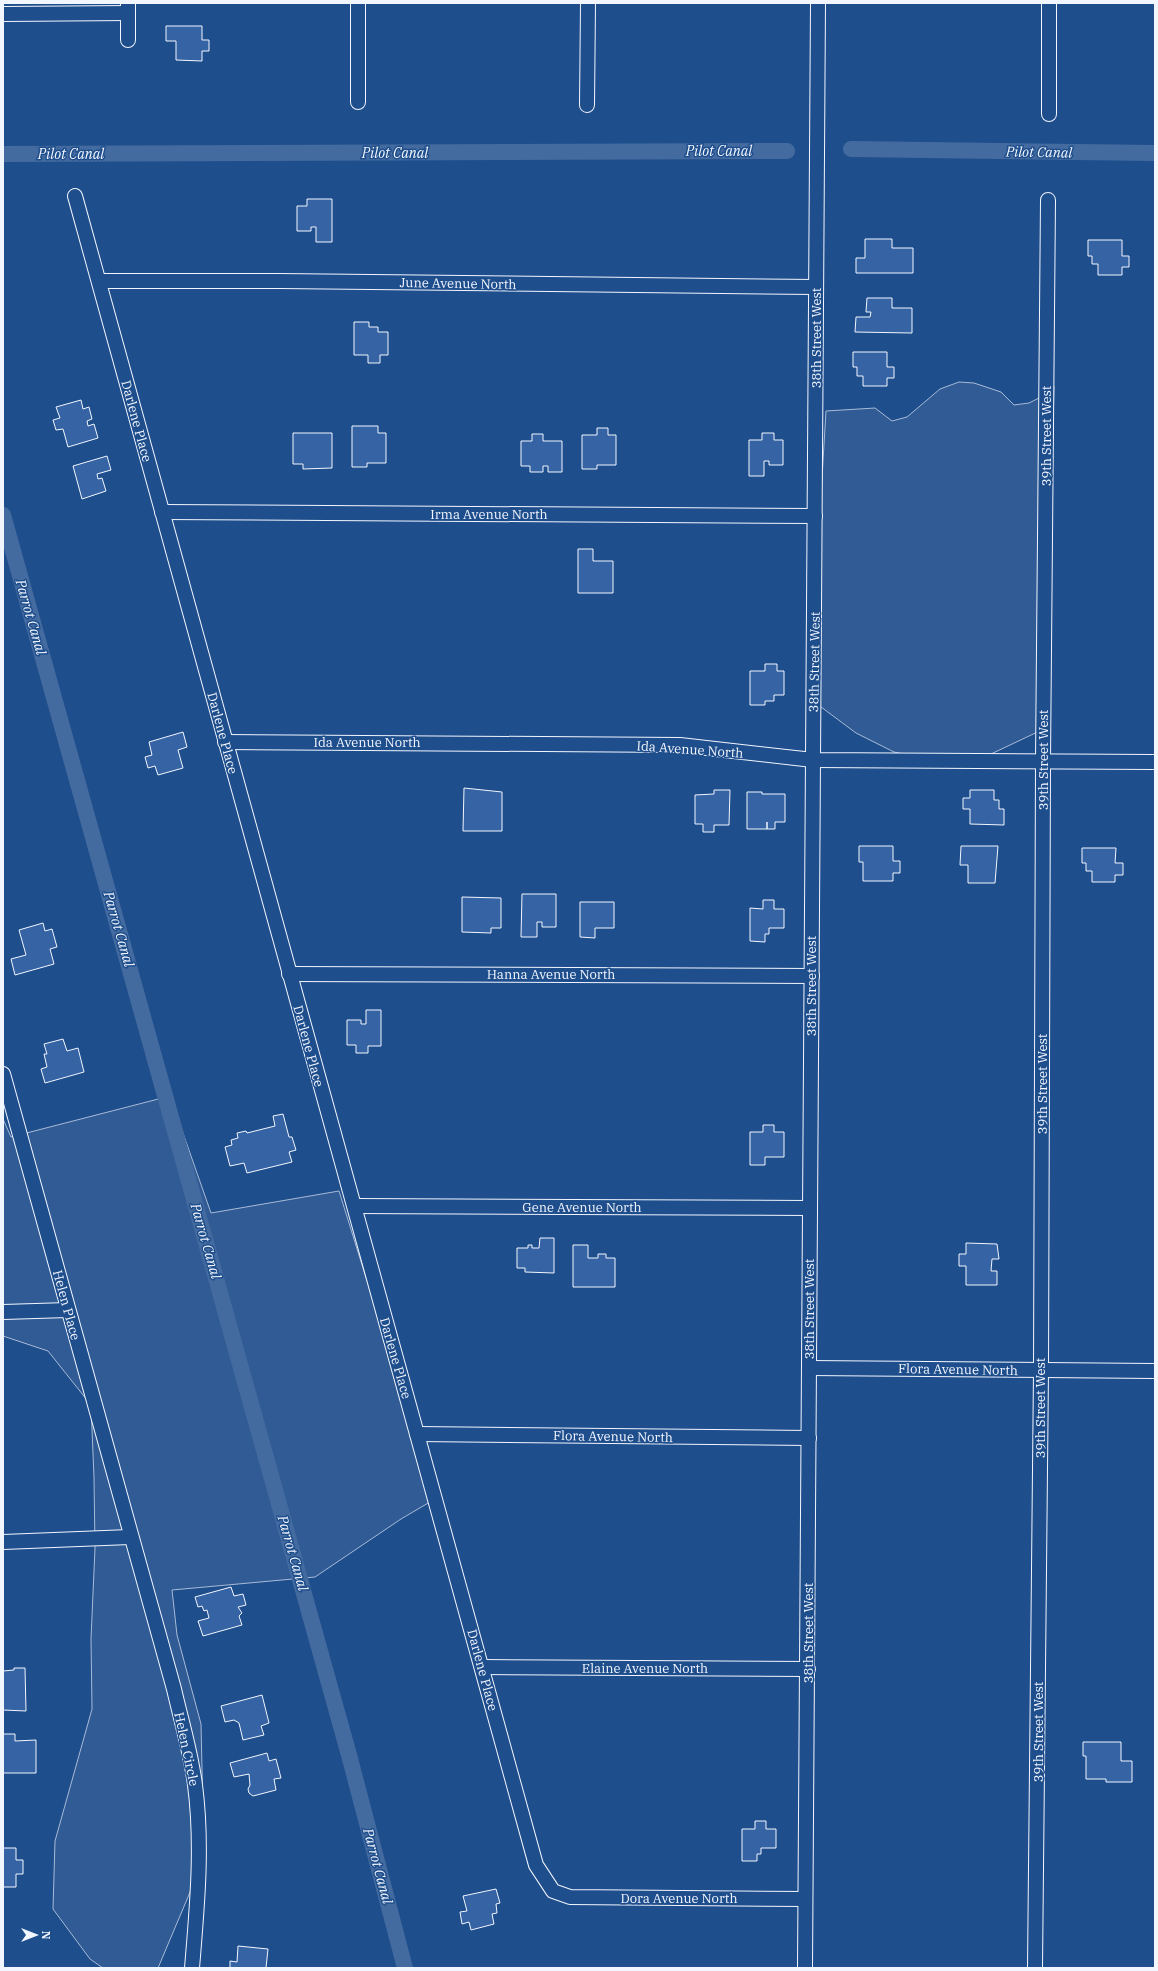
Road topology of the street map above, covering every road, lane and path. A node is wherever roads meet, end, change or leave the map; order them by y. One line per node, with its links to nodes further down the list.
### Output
1 (358, 3): 8 (street)
2 (588, 3): 9 (street)
3 (818, 3): 14 (street, 38th Street West)
4 (1049, 3): 10 (street)
5 (128, 8): 6 (street); 7 (street)
6 (3, 14)
7 (128, 40)
8 (358, 102)
9 (587, 105)
10 (1048, 114)
11 (75, 196): 13 (street, Darlene Place)
12 (1048, 200): 19 (street, 39th Street West)
13 (99, 281): 14 (street, June Avenue North); 15 (street, Darlene Place)
14 (816, 286): 16 (street, 38th Street West)
15 (162, 512): 16 (street, Irma Avenue North); 17 (street, Darlene Place)
16 (815, 516): 18 (street, 38th Street West)
17 (225, 742): 18 (street, Ida Avenue North); 21 (street, Darlene Place)
18 (813, 760): 19 (street, Ida Avenue North); 22 (street, 38th Street West)
19 (1043, 761): 20 (street, Ida Avenue North); 29 (street, 39th Street West)
20 (1155, 762)
21 (289, 974): 22 (street, Hanna Avenue North); 24 (street, Darlene Place)
22 (812, 976): 25 (street, 38th Street West)
23 (4, 1078): 26 (street, Helen Place)
24 (355, 1206): 25 (street, Gene Avenue North); 31 (street, Darlene Place)
25 (809, 1208): 28 (street, 38th Street West)
26 (68, 1310): 27 (street); 33 (street, Helen Place)
27 (3, 1312)
28 (809, 1368): 29 (street, Flora Avenue North); 32 (street, 38th Street West)
29 (1041, 1370): 30 (street, Flora Avenue North); 41 (street, 39th Street West)
30 (1155, 1371)
31 (417, 1434): 32 (street, Flora Avenue North); 35 (street, Darlene Place)
32 (809, 1438): 36 (street, 38th Street West)
33 (130, 1537): 34 (street); 39 (street, Helen Circle)
34 (3, 1542)
35 (482, 1667): 36 (street, Elaine Avenue North); 37 (street, Darlene Place)
36 (808, 1669): 38 (street, 38th Street West)
37 (553, 1891): 38 (street, Dora Avenue North)
38 (805, 1899): 40 (street, 38th Street West)
39 (192, 1968)
40 (805, 1968)
41 (1035, 1968)

